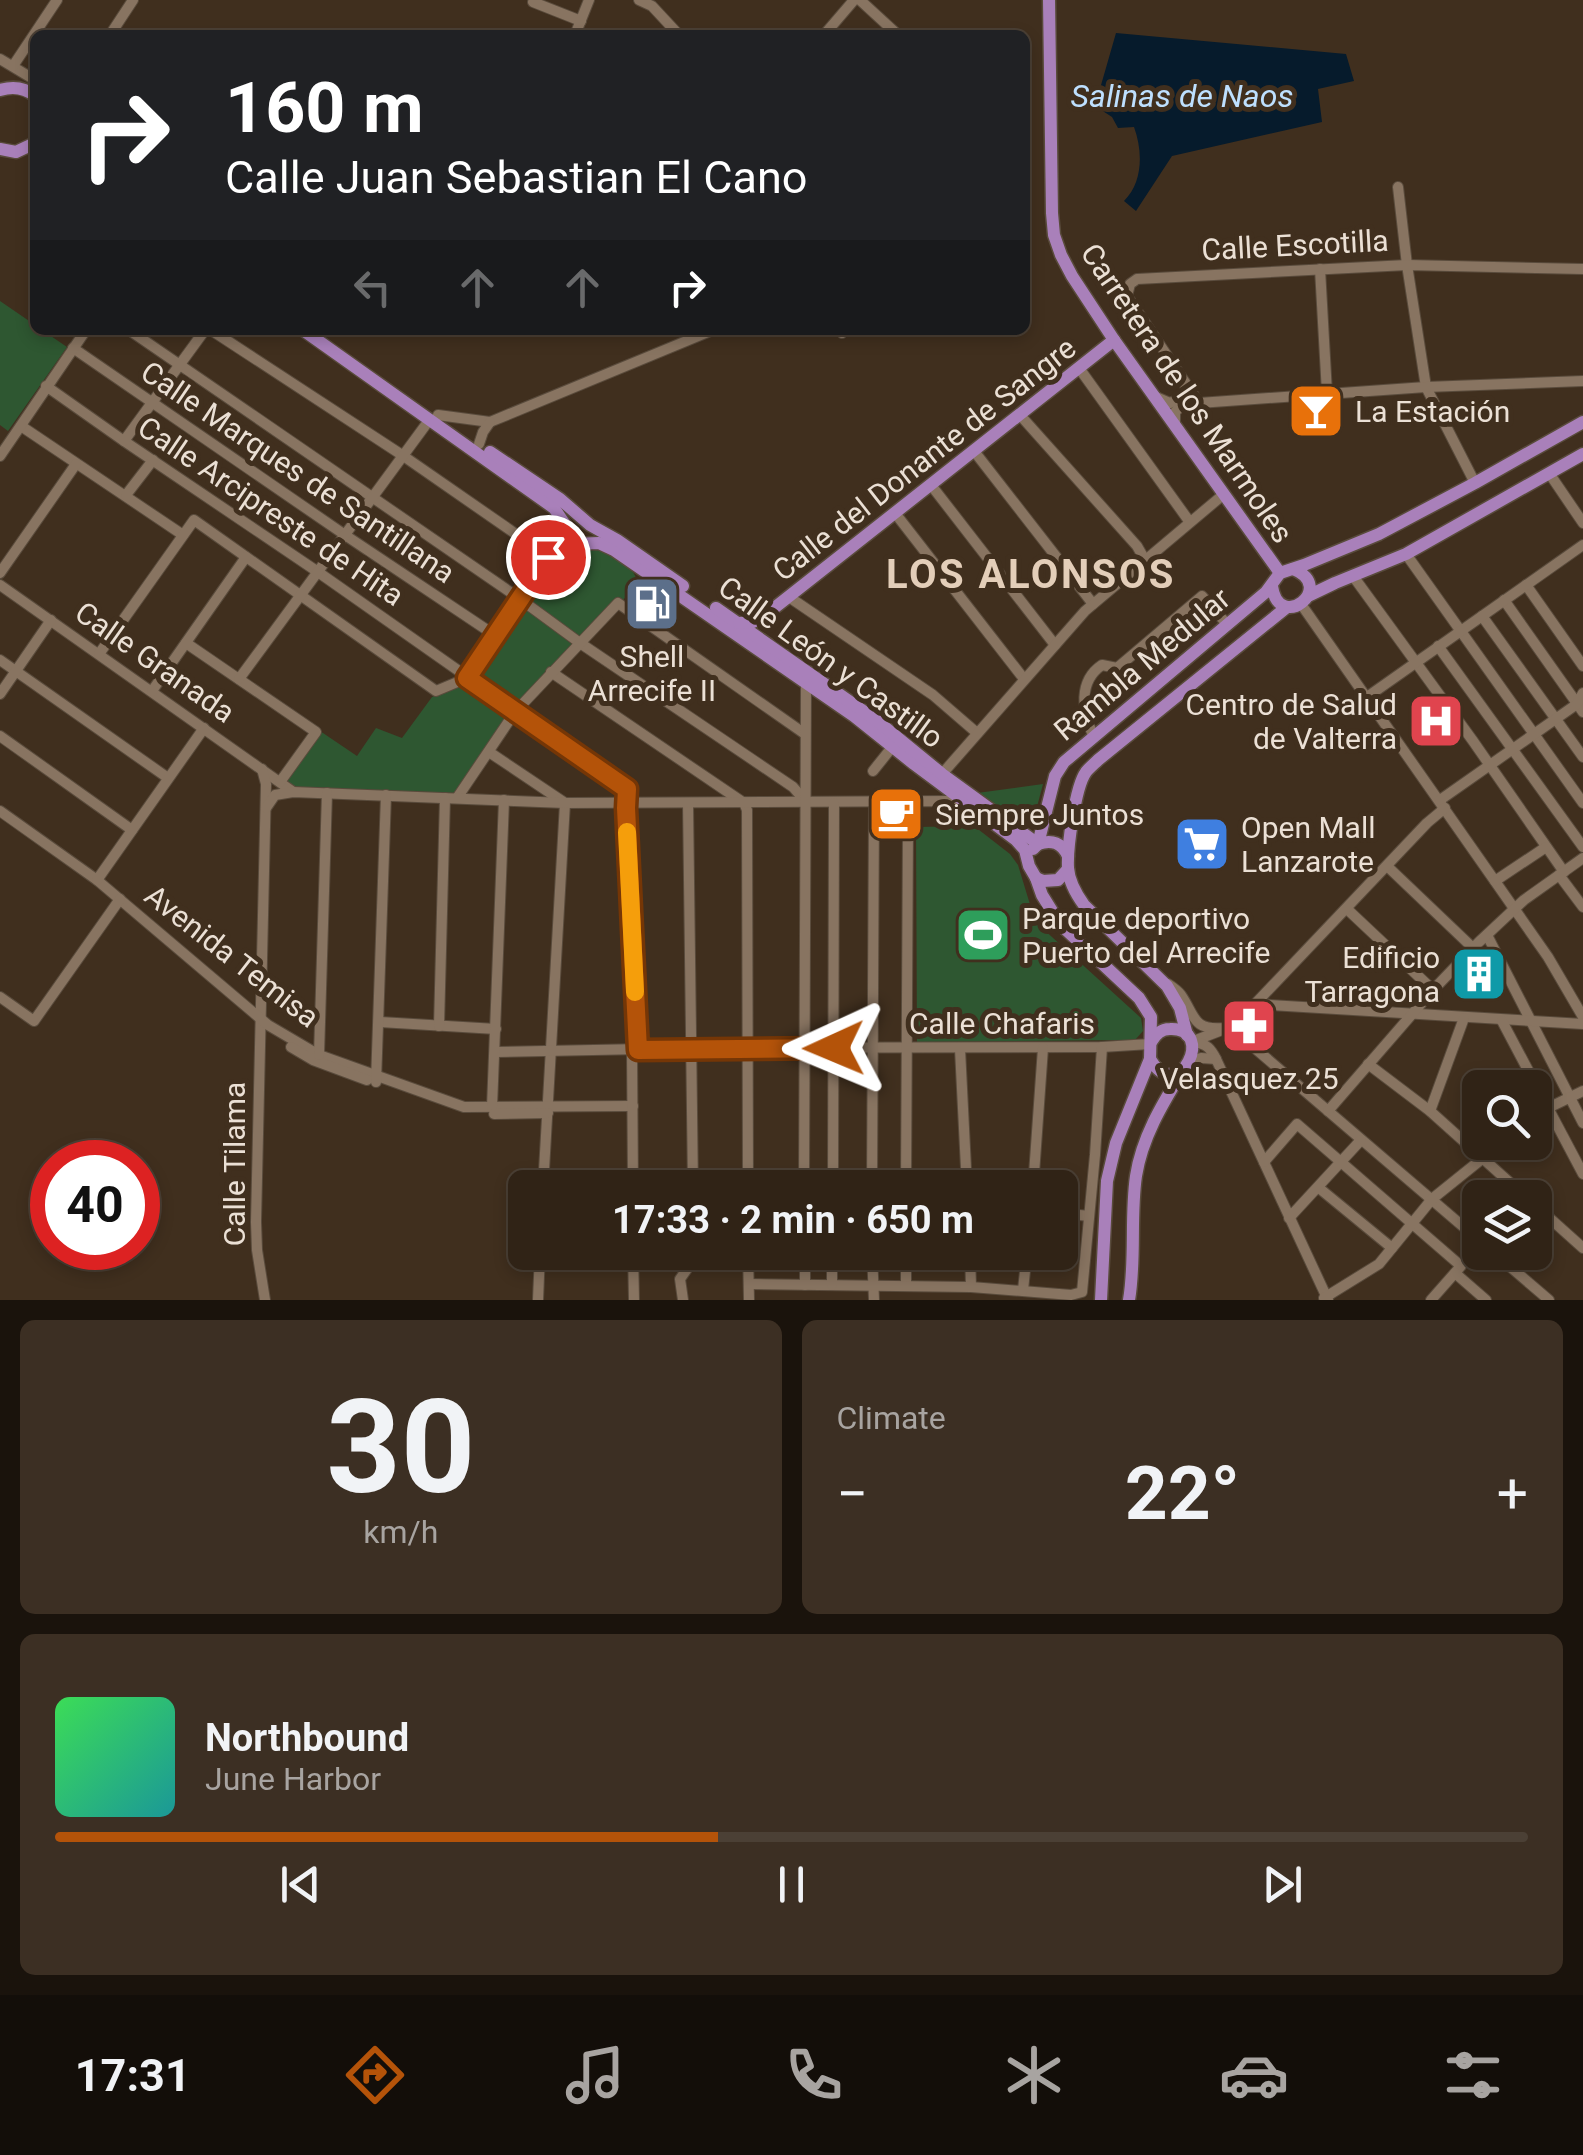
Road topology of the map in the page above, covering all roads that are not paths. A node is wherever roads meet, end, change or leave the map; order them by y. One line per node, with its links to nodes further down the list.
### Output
1 (57, 0): 9 (street)
2 (134, 0): 10 (street)
3 (589, 0): 8 (street)
4 (639, 0): 12 (street)
5 (857, 0): 13 (street); 14 (street)
6 (1049, 0): 33 (main road, Carretera de los Marmoles)
7 (532, 2): 8 (street)
8 (581, 21): 11 (street)
9 (32, 30)
10 (113, 30)
11 (577, 30)
12 (674, 30)
13 (829, 30)
14 (892, 30)
15 (30, 33): 16 (street)
16 (6, 62): 17 (street); 18 (street)
17 (30, 85)
18 (4, 89): 19 (main road)
19 (30, 89)
20 (30, 146): 21 (main road)
21 (6, 152)
22 (1398, 187): 23 (street)
23 (1407, 264): 24 (street, Calle Escotilla); 25 (street, Calle Escotilla); 40 (street)
24 (1320, 269): 39 (street, Calle Escotilla); 41 (street)
25 (1583, 269)
26 (82, 335): 34 (street)
27 (135, 335): 35 (street)
28 (204, 335): 35 (street)
29 (216, 335): 55 (street)
30 (311, 335): 46 (main road, Calle León y Castillo)
31 (323, 335): 46 (main road, Calle León y Castillo)
32 (702, 335): 50 (street)
33 (1114, 340): 36 (main road, Calle del Donante de Sangre); 44 (main road, Carretera de los Marmoles)
34 (73, 348): 38 (street); 42 (street, Calle Marques de Santillana)
35 (180, 365): 42 (street); 63 (street)
36 (1079, 368): 45 (main road, Calle del Donante de Sangre); 66 (street)
37 (1583, 381): 40 (street)
38 (46, 386): 48 (street); 51 (street, Calle Arcipreste de Hita)
39 (1186, 386): 43 (street, Calle Escotilla); 44 (street)
40 (1426, 387): 41 (street); 59 (street)
41 (1327, 393): 43 (street)
42 (152, 403): 51 (street); 70 (street, Calle Marques de Santillana)
43 (1198, 403): 49 (street)
44 (1168, 408): 49 (main road, Carretera de los Marmoles)
45 (1020, 415): 52 (main road, Calle del Donante de Sangre); 76 (street)
46 (434, 417): 50 (main road, Calle León y Castillo); 50 (street); 55 (street); 68 (main road, Calle León y Castillo)
47 (1583, 422): 59 (main road)
48 (20, 426): 54 (street); 57 (street)
49 (1175, 426): 61 (main road, Carretera de los Marmoles)
50 (484, 433): 67 (main road, Calle León y Castillo)
51 (124, 442): 56 (street, Calle Arcipreste de Hita)
52 (974, 450): 60 (main road, Calle del Donante de Sangre); 89 (street)
53 (1583, 454): 58 (main road, Rambla Medular)
54 (0, 456)
55 (402, 456): 63 (street); 75 (street)
56 (153, 460): 62 (street); 78 (street, Calle Arcipreste de Hita)
57 (76, 464): 62 (street); 79 (street)
58 (1548, 473): 65 (street); 73 (main road, Rambla Medular)
59 (1476, 483): 77 (main road)
60 (931, 484): 64 (main road, Calle del Donante de Sangre); 100 (street)
61 (1224, 494): 66 (street); 77 (main road, Carretera de los Marmoles)
62 (126, 495): 69 (street)
63 (372, 497): 70 (street); 86 (street)
64 (895, 512): 85 (main road, Calle del Donante de Sangre); 110 (street)
65 (1580, 518)
66 (1189, 521): 76 (street)
67 (586, 522): 68 (main road); 71 (main road); 93 (main road, Calle León y Castillo)
68 (567, 534): 71 (main road); 75 (street)
69 (184, 535): 74 (street); 102 (street)
70 (345, 535): 78 (street); 96 (street, Calle Marques de Santillana)
71 (588, 543): 111 (main road, Calle León y Castillo)
72 (1581, 550): 82 (street)
73 (1406, 554): 80 (main road, Rambla Medular); 95 (street)
74 (246, 557): 84 (street); 98 (street)
75 (548, 557): 86 (street)
76 (1144, 560): 89 (street)
77 (1286, 571): 83 (main road); 88 (main road)
78 (318, 572): 84 (street); 108 (street, Calle Arcipreste de Hita)
79 (0, 573)
80 (1353, 576): 88 (main road, Rambla Medular); 104 (street)
81 (0, 585): 92 (street, Calle Granada)
82 (1526, 585): 87 (street); 105 (street)
83 (1272, 586): 88 (main road); 94 (main road, Rambla Medular)
84 (300, 596): 108 (street); 109 (street)
85 (789, 597): 90 (main road, Calle del Donante de Sangre); 119 (street)
86 (520, 599): 96 (street); 99 (street)
87 (1504, 600): 91 (street); 115 (street)
88 (1298, 602): 114 (street); 160 (main road, Rambla Medular)
89 (1093, 604): 100 (street)
90 (764, 616): 93 (main road, Calle del Donante de Sangre); 97 (main road, Calle del Donante de Sangre)
91 (1482, 616): 95 (street); 117 (street)
92 (51, 620): 102 (street, Calle Granada); 106 (street)
93 (736, 622): 97 (main road, Calle León y Castillo)
94 (1226, 624): 121 (main road, Rambla Medular); 121 (street)
95 (1461, 631): 101 (street); 123 (street)
96 (496, 636): 108 (street)
97 (760, 639): 131 (main road, Calle León y Castillo)
98 (186, 643): 109 (street); 112 (street)
99 (580, 643): 107 (street); 120 (street); 141 (street)
100 (1056, 646): 110 (street)
101 (1438, 646): 104 (street); 125 (street)
102 (99, 654): 112 (street, Calle Granada)
103 (0, 660): 106 (street)
104 (1414, 663): 114 (street); 128 (street)
105 (1583, 666)
106 (16, 671): 113 (street); 132 (street)
107 (551, 672): 116 (street); 144 (street)
108 (467, 678): 116 (street, Calle Arcipreste de Hita)
109 (239, 679): 133 (street)
110 (1024, 679): 119 (street)
111 (806, 682): 120 (street); 124 (main road, Calle León y Castillo)
112 (152, 691): 118 (street, Calle Granada)
113 (0, 694)
114 (1368, 697): 148 (street)
115 (1580, 704): 117 (street); 117 (street)
116 (515, 712): 126 (street); 139 (street, Calle Arcipreste de Hita)
117 (1556, 720): 123 (street); 127 (street)
118 (204, 728): 129 (street, Calle Granada); 132 (street)
119 (977, 733): 131 (street)
120 (805, 734): 141 (street)
121 (1093, 735): 151 (main road, Rambla Medular)
122 (0, 736): 153 (street)
123 (1534, 736): 125 (street); 125 (street); 142 (street)
124 (893, 746): 130 (street); 147 (main road, Calle León y Castillo)
125 (1512, 750): 128 (street); 157 (street)
126 (488, 752): 137 (street); 140 (street)
127 (1583, 757)
128 (1490, 766): 148 (street); 156 (street)
129 (262, 769): 133 (street, Calle Granada); 149 (street, Calle Tilama)
130 (873, 770)
131 (942, 774): 154 (main road, Calle León y Castillo)
132 (168, 778): 153 (street)
133 (280, 782): 134 (street, Calle Granada)
134 (293, 792): 135 (street); 149 (street)
135 (327, 793): 136 (street); 200 (street)
136 (386, 796): 137 (street); 180 (street)
137 (451, 798): 138 (street); 183 (street)
138 (504, 800): 140 (street); 185 (street)
139 (627, 801): 140 (street); 143 (street); 196 (street)
140 (565, 802): 199 (street)
141 (806, 802): 144 (street); 145 (street); 188 (street)
142 (1583, 802)
143 (688, 803): 144 (street); 187 (street)
144 (744, 803): 194 (street)
145 (834, 803): 146 (street); 189 (street)
146 (874, 803): 147 (street); 190 (street)
147 (966, 804): 159 (main road, Calle León y Castillo)
148 (1443, 804): 161 (street); 165 (street)
149 (266, 808): 182 (street, Calle Tilama)
150 (1, 814): 164 (street, Avenida Temisa)
151 (1046, 818): 154 (main road); 155 (main road, Rambla Medular)
152 (908, 824): 191 (street)
153 (132, 830): 164 (street)
154 (1024, 833): 155 (main road, Calle León y Castillo)
155 (1038, 844): 159 (main road); 160 (main road)
156 (1546, 847): 162 (street); 165 (street)
157 (1583, 847)
158 (1583, 858): 162 (street)
159 (1028, 859): 163 (main road)
160 (1068, 862): 163 (main road); 172 (main road)
161 (1387, 866): 168 (street); 171 (street)
162 (1562, 874): 167 (street); 169 (street)
163 (1036, 878): 197 (main road)
164 (97, 880): 166 (street, Avenida Temisa)
165 (1495, 881): 169 (street)
166 (120, 900): 174 (street); 182 (street, Avenida Temisa)
167 (1583, 907)
168 (1347, 908): 173 (street); 175 (street)
169 (1514, 909): 170 (street); 176 (street)
170 (1487, 935): 171 (street); 181 (street)
171 (1473, 948): 173 (street)
172 (1157, 976): 184 (street); 186 (main road)
173 (1433, 990): 177 (street)
174 (0, 997)
175 (1255, 1004): 177 (street); 184 (street)
176 (1582, 1013): 181 (street)
177 (1412, 1015): 178 (street); 202 (street)
178 (1464, 1018): 179 (street); 213 (street)
179 (1502, 1021): 181 (street); 204 (street)
180 (380, 1022): 183 (street); 205 (street)
181 (1531, 1022): 207 (street)
182 (260, 1023): 200 (street, Avenida Temisa); 205 (street, Avenida Temisa); 264 (street, Calle Tilama)
183 (439, 1026): 185 (street)
184 (1230, 1027): 186 (street); 212 (street)
185 (496, 1029): 198 (street)
186 (1189, 1038): 197 (main road); 201 (street); 203 (main road)
187 (691, 1048): 194 (street, Calle Chafaris); 196 (street, Calle Chafaris); 224 (street)
188 (805, 1048): 189 (street, Calle Chafaris); 194 (street, Calle Chafaris); 226 (street)
189 (834, 1048): 190 (street, Calle Chafaris); 227 (street)
190 (873, 1048): 191 (street, Calle Chafaris); 228 (street)
191 (908, 1048): 195 (street, Calle Chafaris); 229 (street)
192 (1043, 1048): 193 (street, Calle Chafaris); 195 (street, Calle Chafaris); 231 (street)
193 (1102, 1048): 197 (street, Calle Chafaris); 237 (street)
194 (746, 1049): 225 (street)
195 (960, 1049): 230 (street)
196 (635, 1050): 199 (street, Calle Chafaris); 208 (street)
197 (1150, 1051): 203 (main road); 270 (main road)
198 (495, 1052): 199 (street, Calle Chafaris); 210 (street)
199 (551, 1052): 211 (street)
200 (319, 1055): 205 (street, Avenida Temisa)
201 (1216, 1059): 203 (street); 220 (street)
202 (1368, 1064): 212 (street); 213 (street)
203 (1186, 1068): 271 (main road)
204 (1528, 1070)
205 (377, 1080): 210 (street, Avenida Temisa); 211 (street, Avenida Temisa)
206 (1583, 1091): 207 (street)
207 (1570, 1097): 209 (street); 215 (street)
208 (632, 1106): 211 (street, Avenida Temisa); 223 (street)
209 (1552, 1106)
210 (492, 1107): 211 (street, Avenida Temisa)
211 (548, 1110): 222 (street)
212 (1328, 1110): 217 (street)
213 (1430, 1110): 216 (street)
214 (1552, 1116): 232 (street)
215 (1583, 1122)
216 (1462, 1139)
217 (1361, 1140): 221 (street); 235 (street)
218 (1481, 1160): 235 (street)
219 (1485, 1160): 233 (street)
220 (1264, 1162): 221 (street); 238 (street)
221 (1341, 1163): 234 (street); 240 (street)
222 (544, 1170)
223 (633, 1170)
224 (693, 1170)
225 (748, 1170)
226 (804, 1170)
227 (833, 1170)
228 (872, 1170)
229 (906, 1170)
230 (967, 1170)
231 (1034, 1170)
232 (1583, 1174)
233 (1507, 1180)
234 (1319, 1188): 238 (street); 242 (street)
235 (1432, 1200): 240 (street); 241 (street)
236 (1078, 1214): 237 (street)
237 (1090, 1216): 262 (street)
238 (1289, 1218): 263 (street)
239 (1552, 1220): 243 (street)
240 (1413, 1223): 242 (street); 255 (street)
241 (1462, 1226)
242 (1392, 1248): 263 (street)
243 (1583, 1248)
244 (539, 1270): 265 (street)
245 (634, 1270): 266 (street)
246 (686, 1270): 267 (street)
247 (749, 1270): 256 (street)
248 (805, 1270): 257 (street)
249 (832, 1270): 258 (street)
250 (872, 1270): 259 (street)
251 (906, 1270): 260 (street)
252 (970, 1270): 261 (street)
253 (1025, 1270): 262 (street)
254 (1514, 1270): 274 (street)
255 (1455, 1273): 272 (street); 273 (street)
256 (749, 1284): 257 (street); 268 (street)
257 (805, 1285): 258 (street)
258 (832, 1285): 259 (street)
259 (872, 1286): 260 (street); 269 (street)
260 (906, 1286): 261 (street)
261 (971, 1288): 262 (street)
262 (1022, 1290)
263 (1325, 1299)
264 (265, 1300)
265 (538, 1300)
266 (634, 1300)
267 (683, 1300)
268 (749, 1300)
269 (874, 1300)
270 (1102, 1300)
271 (1129, 1300)
272 (1431, 1300)
273 (1486, 1300)
274 (1548, 1300)

